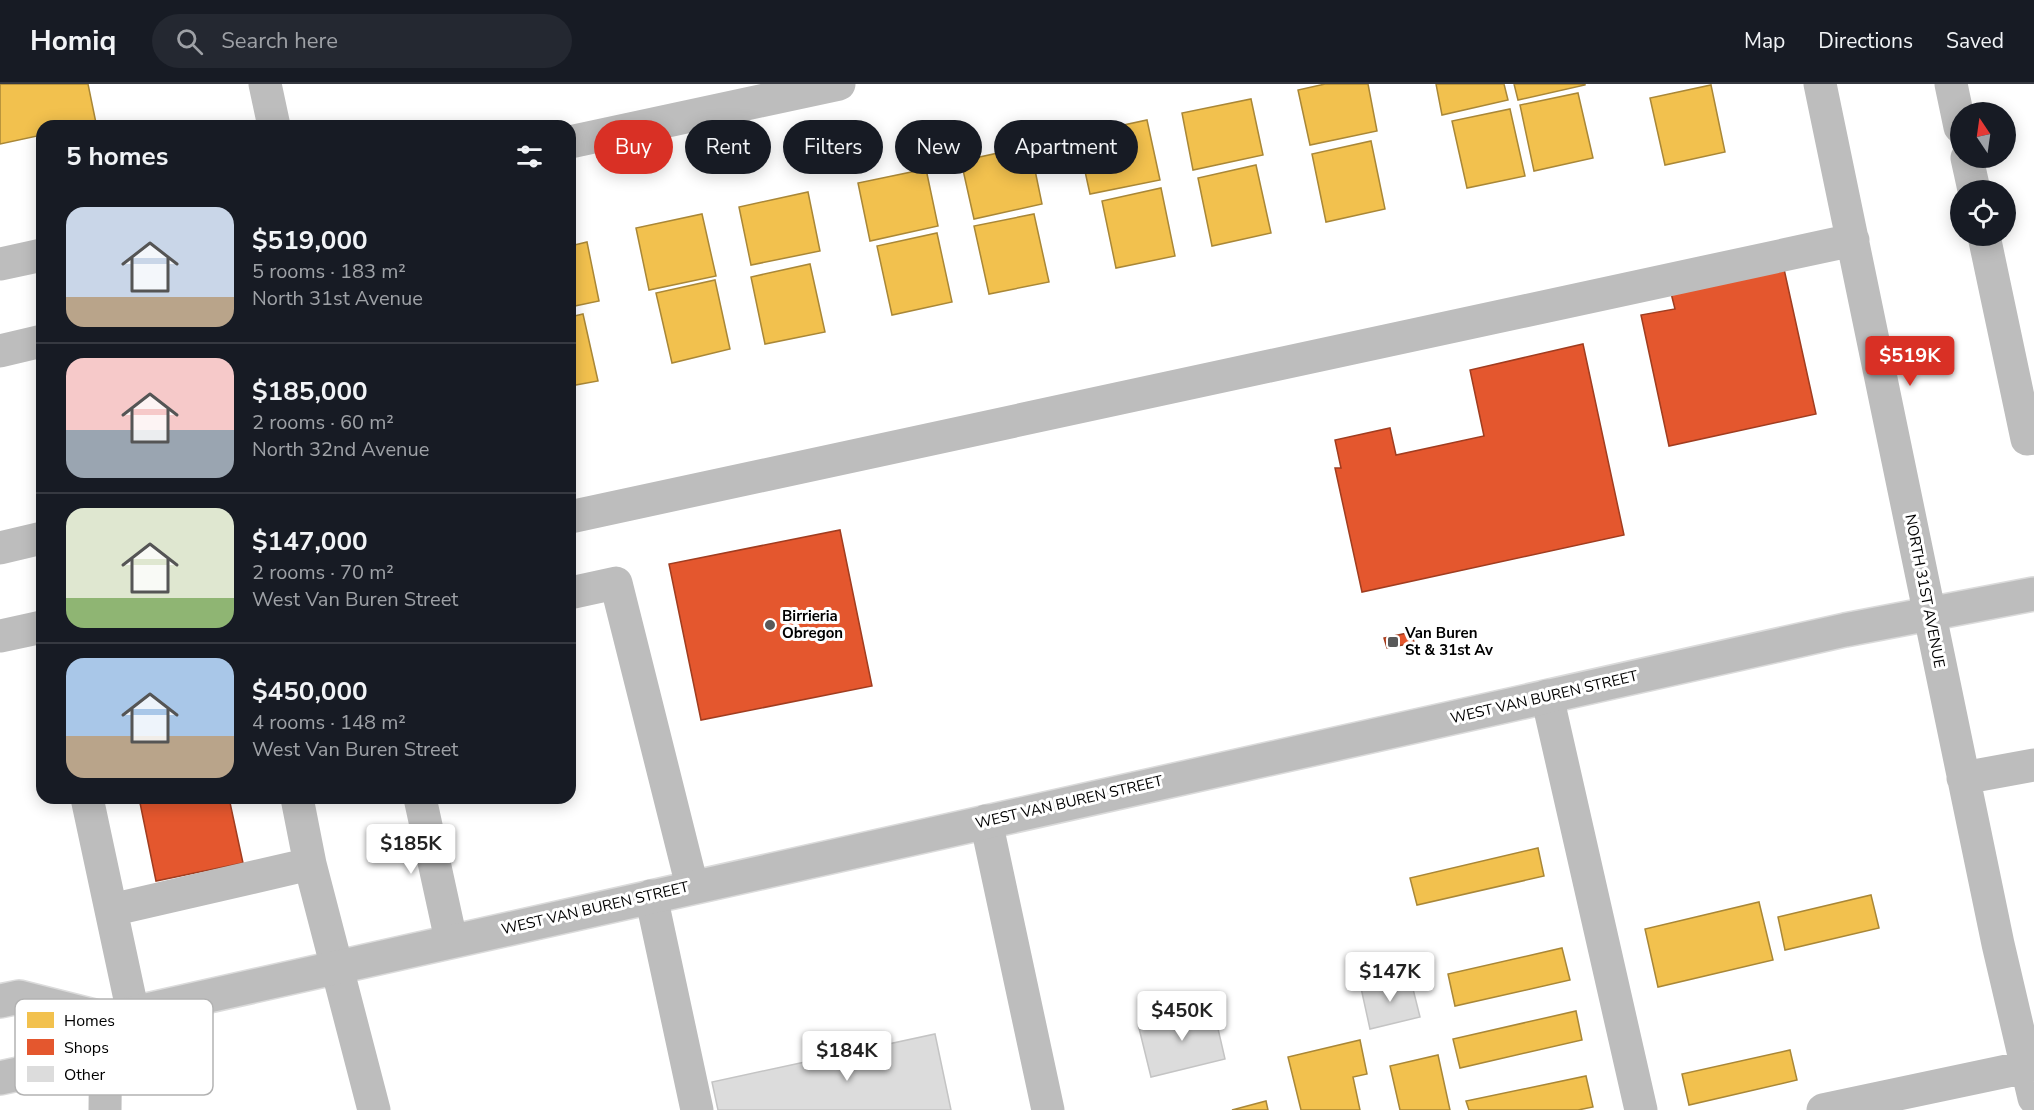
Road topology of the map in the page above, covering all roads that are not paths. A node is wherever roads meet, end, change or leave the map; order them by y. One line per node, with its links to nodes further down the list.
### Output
1 (265, 84): 6 (main road)
2 (839, 84): 7 (main road)
3 (1820, 84): 8 (main road, NORTH 31ST AVENUE)
4 (1951, 84): 5 (main road)
5 (1955, 102)
6 (273, 120)
7 (576, 140)
8 (1854, 240): 15 (main road); 20 (main road, NORTH 31ST AVENUE)
9 (1986, 246): 14 (main road)
10 (36, 256): 11 (main road)
11 (0, 264)
12 (36, 342): 13 (main road)
13 (1, 346)
14 (2034, 438)
15 (576, 516)
16 (36, 539): 17 (main road)
17 (0, 548)
18 (576, 591): 31 (main road)
19 (2034, 594): 20 (main road, WEST VAN BUREN STREET)
20 (1930, 613): 23 (main road, WEST VAN BUREN STREET); 25 (main road, NORTH 31ST AVENUE)
21 (36, 628): 22 (main road)
22 (0, 636)
23 (1546, 696): 29 (main road, WEST VAN BUREN STREET); 50 (main road)
24 (2034, 765): 25 (main road)
25 (1963, 778): 40 (main road, NORTH 31ST AVENUE)
26 (88, 804): 33 (main road)
27 (298, 804): 30 (main road)
28 (421, 804): 34 (main road)
29 (986, 821): 31 (main road, WEST VAN BUREN STREET); 49 (main road)
30 (310, 864): 33 (main road); 35 (main road)
31 (692, 886): 32 (main road, WEST VAN BUREN STREET)
32 (651, 896): 34 (main road, WEST VAN BUREN STREET); 48 (main road)
33 (111, 910): 37 (main road)
34 (451, 940): 35 (main road, WEST VAN BUREN STREET)
35 (337, 967): 38 (main road, WEST VAN BUREN STREET); 47 (main road)
36 (31, 999): 39 (main road, WEST VAN BUREN STREET)
37 (119, 999)
38 (195, 999)
39 (0, 1001)
40 (2024, 1015): 41 (main road, NORTH 31ST AVENUE)
41 (2026, 1067): 45 (main road, NORTH 31ST AVENUE); 51 (main road)
42 (15, 1075): 43 (main road, WEST VAN BUREN STREET)
43 (0, 1078)
44 (107, 1095): 46 (main road)
45 (2034, 1098)
46 (105, 1110)
47 (374, 1110)
48 (697, 1110)
49 (1048, 1110)
50 (1641, 1110)
51 (1823, 1110)

